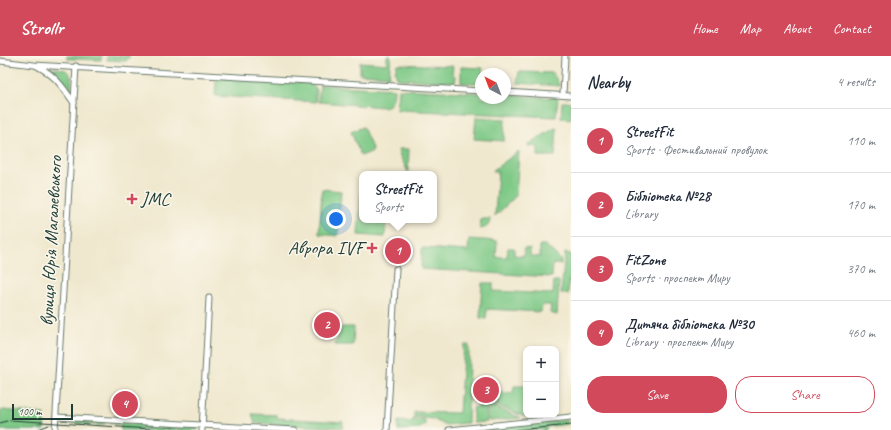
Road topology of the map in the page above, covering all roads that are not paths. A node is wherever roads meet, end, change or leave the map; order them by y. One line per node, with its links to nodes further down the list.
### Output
1 (565, 56): 7 (street)
2 (0, 61): 3 (street)
3 (34, 65): 4 (street); 9 (street)
4 (76, 66): 5 (street); 9 (street, вулиця Юрія Магалевського)
5 (475, 90)
6 (511, 92): 7 (street)
7 (563, 95): 8 (street)
8 (571, 96)
9 (74, 104): 12 (street, вулиця Юрія Магалевського)
10 (396, 269): 17 (street)
11 (209, 298): 14 (street)
12 (56, 417): 14 (street); 15 (street, вулиця Юрія Магалевського)
13 (571, 417): 18 (street)
14 (203, 427): 16 (street)
15 (55, 430)
16 (295, 430)
17 (387, 430)
18 (449, 430)

